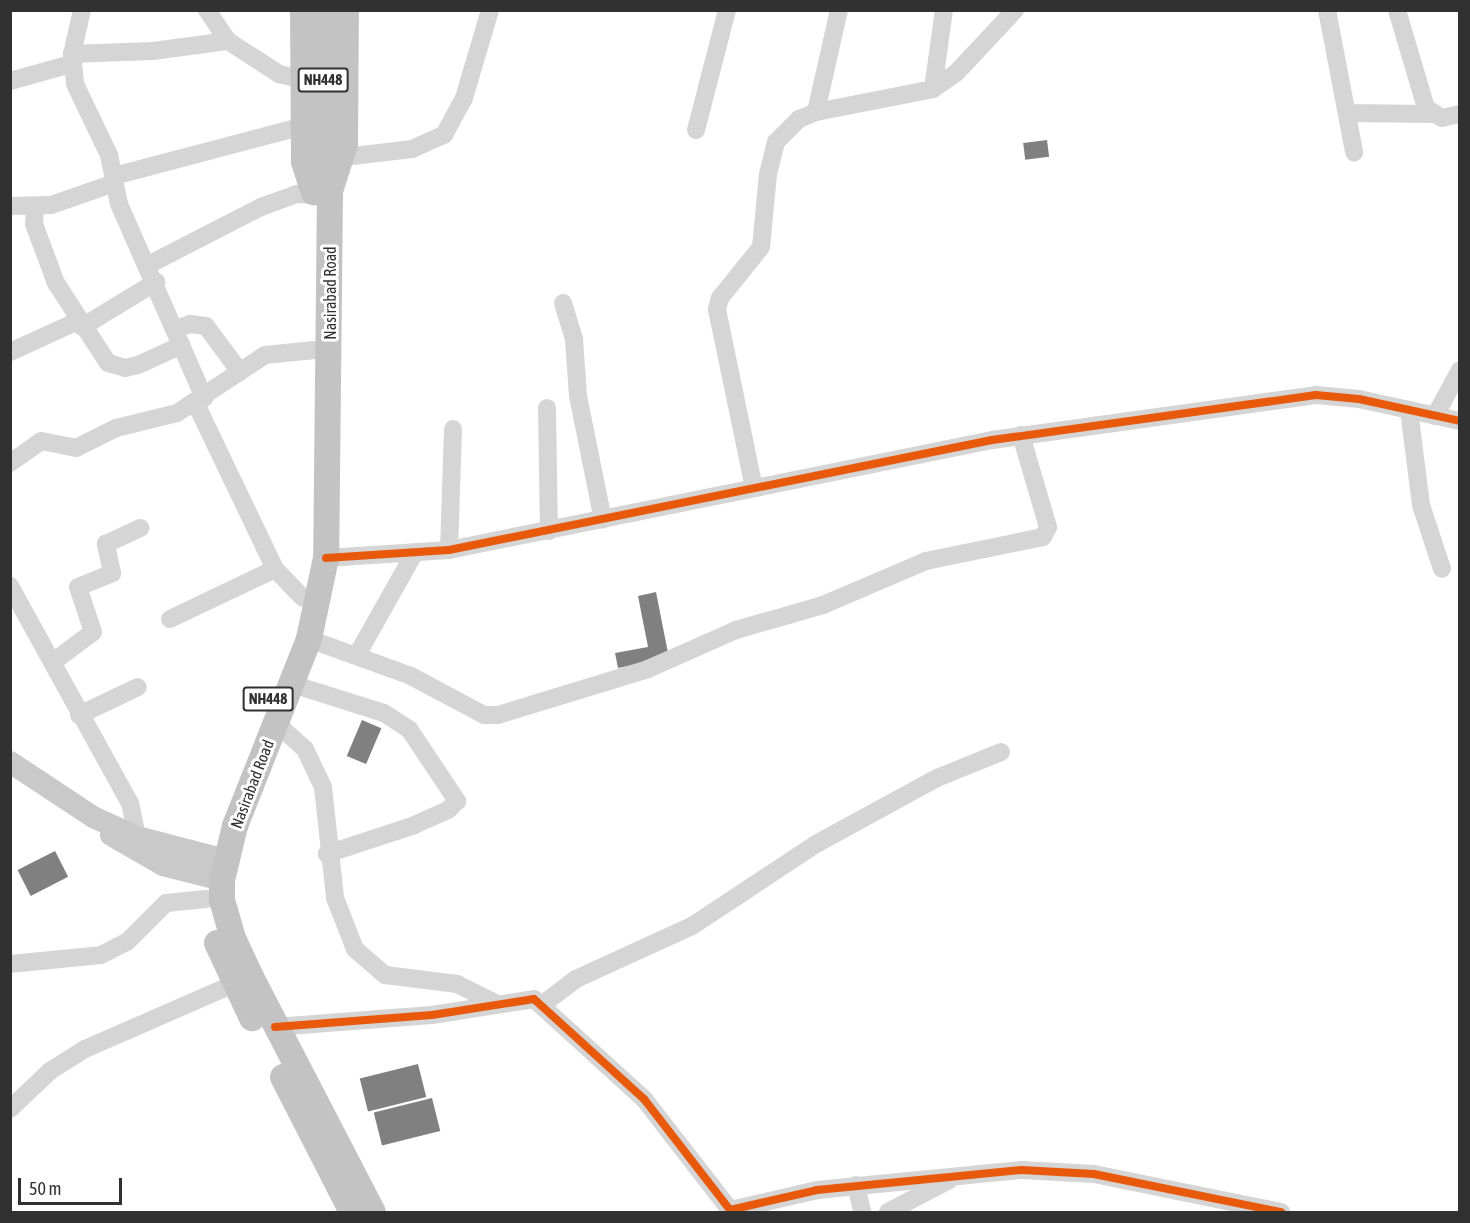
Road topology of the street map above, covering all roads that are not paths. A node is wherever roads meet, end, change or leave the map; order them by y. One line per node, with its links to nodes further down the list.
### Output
1 (82, 10): 14 (street)
2 (207, 10): 13 (street)
3 (303, 10): 15 (highway)
4 (323, 10): 24 (highway, Nasirabad Road / NH448)
5 (346, 10): 24 (highway)
6 (490, 10): 24 (street)
7 (727, 10): 23 (street)
8 (839, 10): 18 (street)
9 (944, 10): 17 (street)
10 (1015, 10): 17 (street)
11 (1327, 10): 19 (street)
12 (1397, 10): 20 (street)
13 (228, 41): 14 (street); 15 (street)
14 (72, 59): 16 (street); 26 (street)
15 (303, 80): 22 (highway)
16 (10, 81)
17 (933, 89): 18 (street)
18 (816, 112): 47 (street)
19 (1347, 113): 20 (street); 25 (street)
20 (1431, 114): 21 (street)
21 (1460, 114)
22 (303, 126): 26 (street); 27 (highway)
23 (696, 130)
24 (333, 153): 27 (highway, Nasirabad Road / NH448)
25 (1354, 153)
26 (115, 180): 29 (street); 30 (street)
27 (320, 193): 30 (street); 36 (highway, Nasirabad Road / NH448); 53 (highway, Nasirabad Road / NH448)
28 (10, 206): 29 (street)
29 (35, 206): 33 (street)
30 (148, 265): 31 (street)
31 (156, 282): 33 (street); 34 (street)
32 (563, 303): 48 (street)
33 (80, 324): 34 (street); 35 (street)
34 (179, 337): 38 (street); 39 (street)
35 (11, 350)
36 (315, 350): 38 (street); 57 (highway, Nasirabad Road / NH448)
37 (1460, 370): 42 (street)
38 (240, 372): 39 (street)
39 (200, 401): 46 (street); 54 (street)
40 (547, 408): 50 (street)
41 (1409, 410): 42 (street); 45 (street); 55 (street)
42 (1435, 416): 43 (street)
43 (1460, 422)
44 (453, 429): 51 (street)
45 (1021, 435): 47 (street); 60 (street)
46 (10, 463)
47 (754, 488): 48 (street)
48 (603, 520): 50 (street)
49 (141, 528): 61 (street)
50 (549, 531): 51 (street)
51 (449, 550): 52 (street)
52 (414, 554): 53 (street); 60 (street)
53 (326, 558): 59 (highway, Nasirabad Road / NH448)
54 (275, 569): 57 (street); 58 (street)
55 (1442, 569)
56 (10, 586): 61 (street)
57 (303, 598): 71 (highway, Nasirabad Road / NH448)
58 (170, 619)
59 (309, 639): 60 (street); 62 (highway, Nasirabad Road / NH448)
60 (357, 655)
61 (53, 662): 64 (street)
62 (292, 684): 65 (highway, Nasirabad Road / NH448); 70 (street)
63 (138, 687): 64 (street)
64 (79, 715): 69 (street)
65 (276, 723): 70 (street); 71 (highway, Nasirabad Road / NH448)
66 (1001, 752): 75 (street)
67 (10, 762): 68 (main road)
68 (93, 817): 69 (main road); 71 (main road)
69 (137, 837): 71 (main road)
70 (327, 854): 74 (street)
71 (215, 874): 72 (street); 73 (highway); 76 (highway)
72 (10, 964)
73 (234, 984): 77 (street); 81 (highway)
74 (497, 1004): 75 (street); 76 (street)
75 (543, 1004): 80 (street)
76 (275, 1027): 82 (highway)
77 (10, 1109)
78 (956, 1176): 79 (street); 84 (street); 85 (street)
79 (856, 1185): 80 (street); 83 (street)
80 (731, 1211)
81 (352, 1212)
82 (373, 1212)
83 (862, 1212)
84 (888, 1212)
85 (1281, 1212)

